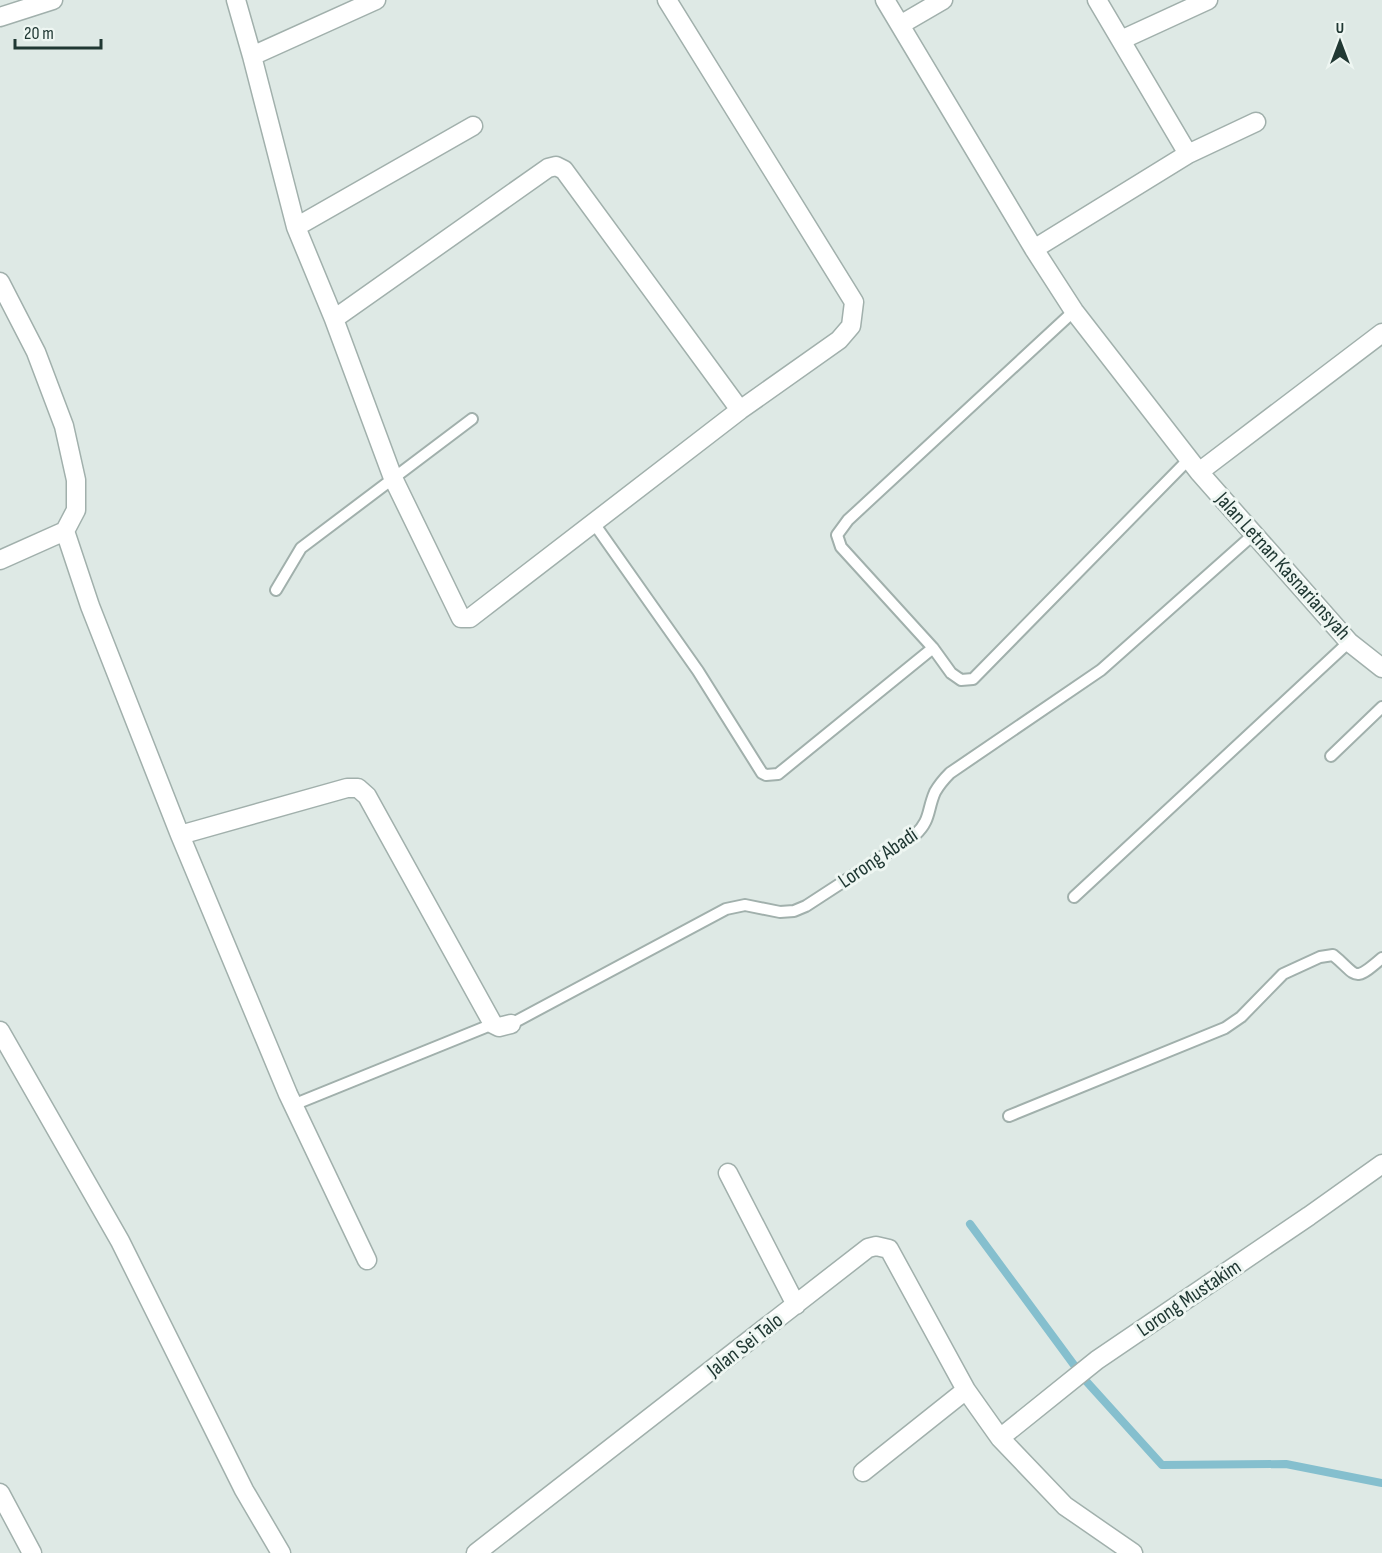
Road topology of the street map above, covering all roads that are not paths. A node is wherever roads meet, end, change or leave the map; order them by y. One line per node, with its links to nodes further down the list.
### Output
1 (53, 0): 9 (street)
2 (236, 0): 12 (street)
3 (376, 0): 12 (street)
4 (667, 0): 22 (street)
5 (885, 0): 10 (street, Jalan Letnan Kasnariansyah)
6 (943, 0): 10 (street)
7 (1097, 0): 11 (street)
8 (1208, 0): 11 (street)
9 (0, 17)
10 (900, 25): 17 (street, Jalan Letnan Kasnariansyah)
11 (1121, 40): 15 (street)
12 (252, 56): 16 (street)
13 (1256, 122): 15 (street)
14 (473, 126): 16 (street)
15 (1188, 154): 17 (street)
16 (296, 227): 20 (street)
17 (1034, 249): 19 (street, Jalan Letnan Kasnariansyah)
18 (0, 282): 27 (street)
19 (1074, 311): 24 (street, Jalan Letnan Kasnariansyah); 32 (lane)
20 (334, 319): 22 (street); 25 (street)
21 (1382, 333): 24 (street)
22 (740, 410): 26 (street)
23 (472, 418): 25 (lane)
24 (1194, 466): 28 (street, Jalan Letnan Kasnariansyah); 32 (lane)
25 (393, 478): 26 (street); 30 (lane)
26 (593, 522): 32 (lane)
27 (65, 531): 29 (street); 36 (street)
28 (1254, 534): 31 (street, Jalan Letnan Kasnariansyah); 39 (lane, Lorong Abadi)
29 (0, 560)
30 (276, 590)
31 (1349, 642): 33 (street, Jalan Letnan Kasnariansyah); 37 (lane)
32 (933, 648)
33 (1382, 668)
34 (1382, 708): 35 (lane)
35 (1330, 756)
36 (180, 835): 39 (street); 41 (street)
37 (1074, 897)
38 (1382, 958): 42 (lane)
39 (502, 1024): 41 (lane, Lorong Abadi)
40 (0, 1031): 52 (street)
41 (293, 1105): 45 (street)
42 (1009, 1116)
43 (1382, 1164): 48 (street, Lorong Mustakim)
44 (728, 1173): 46 (street)
45 (367, 1260)
46 (796, 1305): 47 (street, Jalan Sei Talo); 53 (street, Jalan Sei Talo)
47 (966, 1390): 48 (street, Jalan Sei Talo); 49 (street)
48 (1000, 1438): 54 (street, Jalan Sei Talo)
49 (863, 1472)
50 (0, 1493): 51 (street)
51 (32, 1553)
52 (281, 1553)
53 (476, 1553)
54 (1133, 1553)

